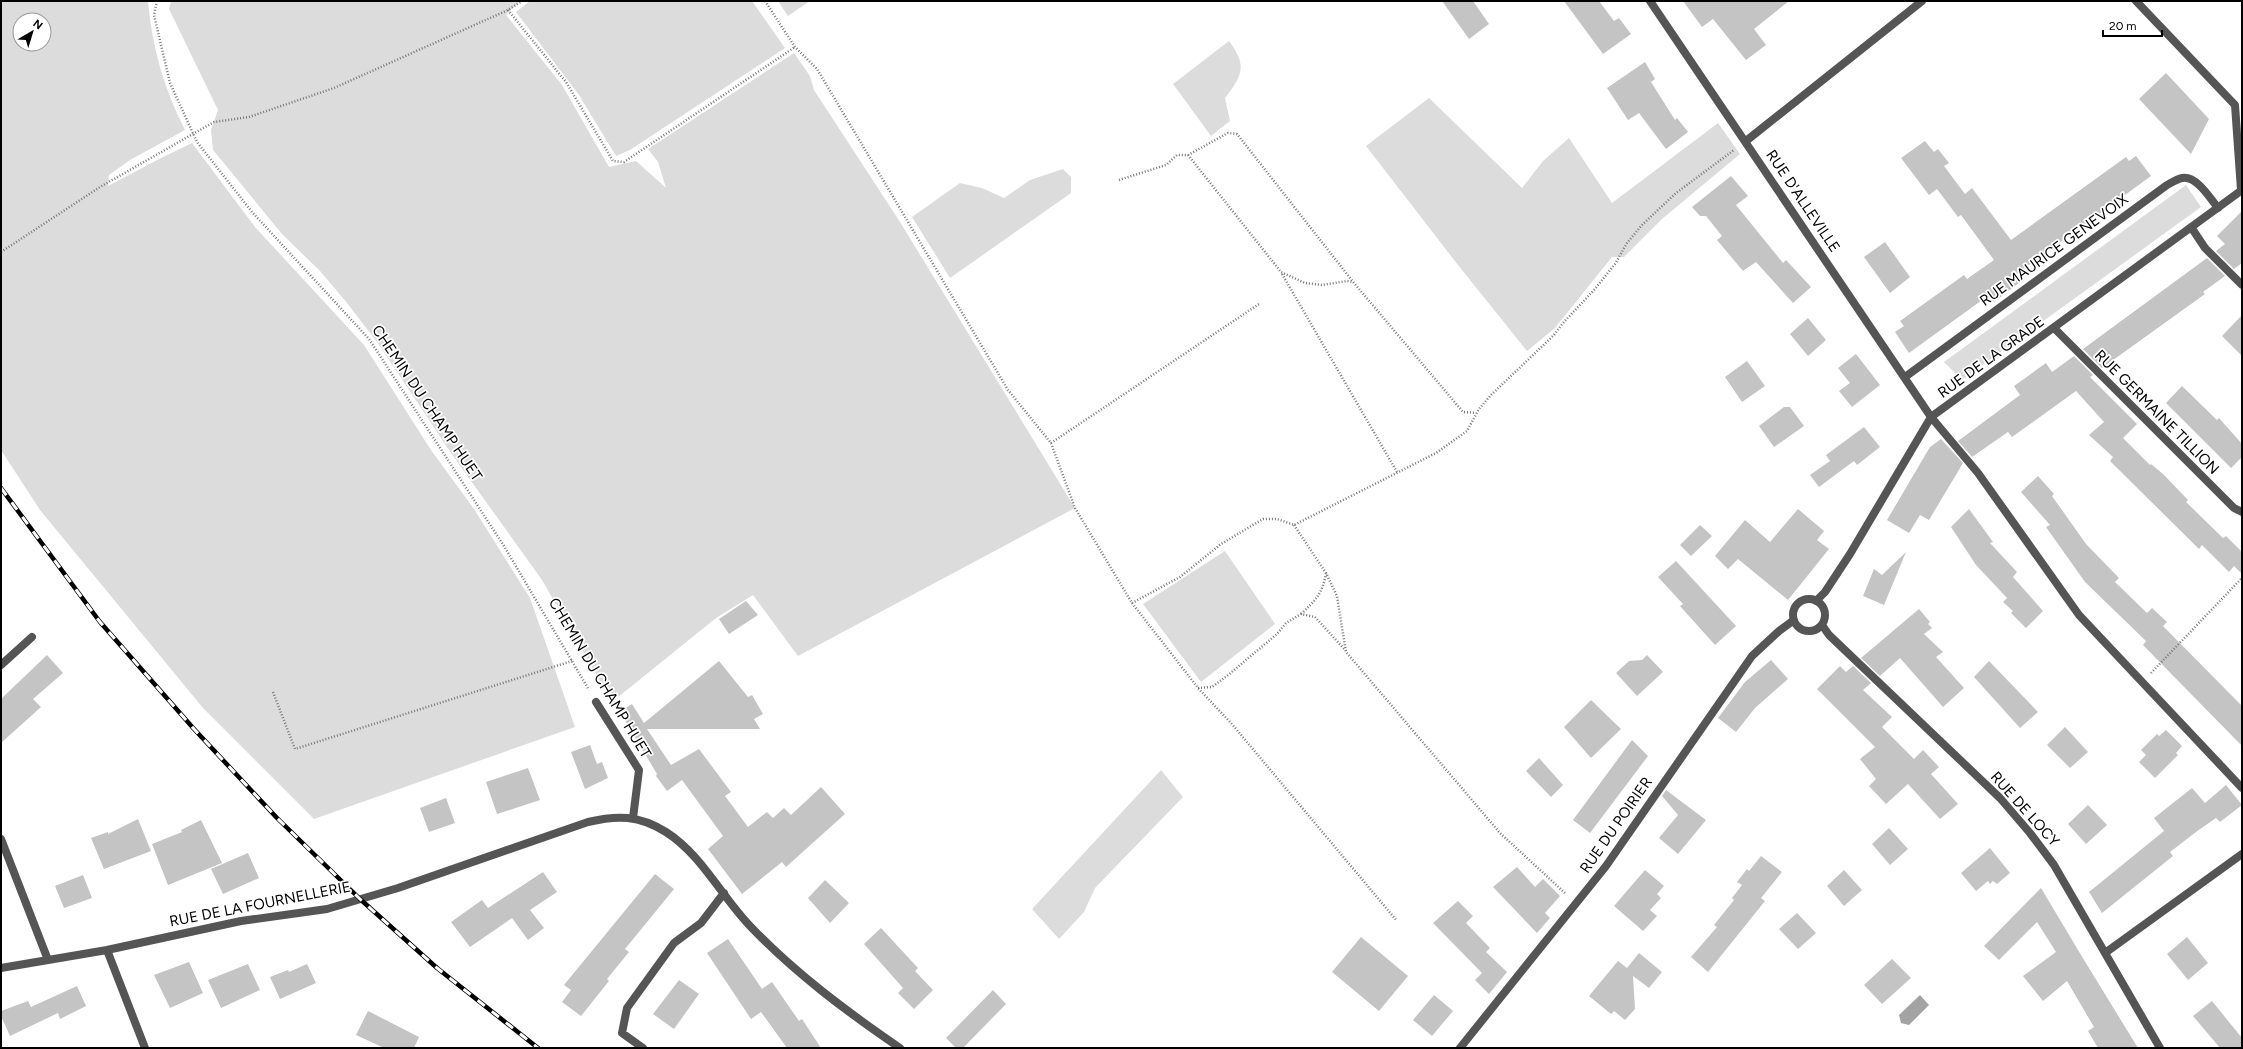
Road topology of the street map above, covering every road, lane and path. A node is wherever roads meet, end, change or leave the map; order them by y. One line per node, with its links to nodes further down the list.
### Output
1 (157, 1): 9 (path, CHEMIN DU CHAMP HUET)
2 (522, 1): 7 (path)
3 (765, 1): 8 (path)
4 (1650, 1): 10 (street, RUE D'ALLEVILLE)
5 (1922, 1): 10 (street)
6 (2136, 1): 13 (street)
7 (508, 10): 8 (path); 9 (path)
8 (796, 47): 25 (path)
9 (193, 134): 16 (path); 38 (path, CHEMIN DU CHAMP HUET)
10 (1746, 141): 22 (street, RUE D'ALLEVILLE); 23 (path)
11 (1188, 155): 12 (path); 17 (path); 18 (path)
12 (1119, 180)
13 (2242, 190): 14 (street, RUE DE LA GRADE)
14 (2218, 208): 15 (street, RUE DE LA GRADE); 22 (street, RUE MAURICE GENEVOIX)
15 (2191, 227): 19 (street); 21 (street, RUE DE LA GRADE)
16 (1, 252)
17 (1281, 272): 18 (path); 26 (path)
18 (1354, 283): 23 (path)
19 (2242, 285)
20 (1259, 304): 25 (path)
21 (2054, 328): 24 (street, RUE DE LA GRADE); 27 (street, RUE GERMAINE TILLION)
22 (1905, 377): 24 (street, RUE D'ALLEVILLE)
23 (1476, 413): 26 (path)
24 (1931, 418): 31 (street, RUE DE LA GRADE); 40 (street, RUE D'ALLEVILLE)
25 (1051, 443): 32 (path)
26 (1397, 472): 28 (path)
27 (2242, 512)
28 (1294, 525): 29 (path); 32 (path)
29 (1326, 573): 33 (path); 37 (path)
30 (2242, 578): 40 (path)
31 (1816, 601): 34 (street); 35 (street)
32 (1132, 602): 41 (path)
33 (1301, 614): 37 (path); 41 (path)
34 (1794, 620): 35 (street); 49 (street, RUE DU POIRIER)
35 (1822, 625): 52 (street, RUE DE LOCY)
36 (32, 636): 39 (street)
37 (1346, 652): 49 (path)
38 (572, 660): 42 (path); 43 (path, CHEMIN DU CHAMP HUET)
39 (1, 665)
40 (2143, 681): 44 (street, RUE D'ALLEVILLE)
41 (1198, 688): 50 (path)
42 (274, 692)
43 (596, 702): 45 (street, CHEMIN DU CHAMP HUET)
44 (2242, 788)
45 (633, 818): 48 (street, RUE DE LA FOURNELLERIE); 51 (street, RUE DE LA FOURNELLERIE)
46 (1, 839): 53 (street)
47 (2242, 854): 52 (street)
48 (724, 893): 56 (street); 57 (street, RUE DE LA FOURNELLERIE)
49 (1576, 903): 58 (street, RUE DU POIRIER)
50 (1397, 921)
51 (107, 950): 53 (street, RUE DE LA FOURNELLERIE); 55 (street)
52 (2106, 953): 59 (street, RUE DE LOCY)
53 (48, 960): 54 (street, RUE DE LA FOURNELLERIE)
54 (1, 968)
55 (144, 1048)
56 (643, 1048)
57 (900, 1048)
58 (1460, 1048)
59 (2160, 1048)

